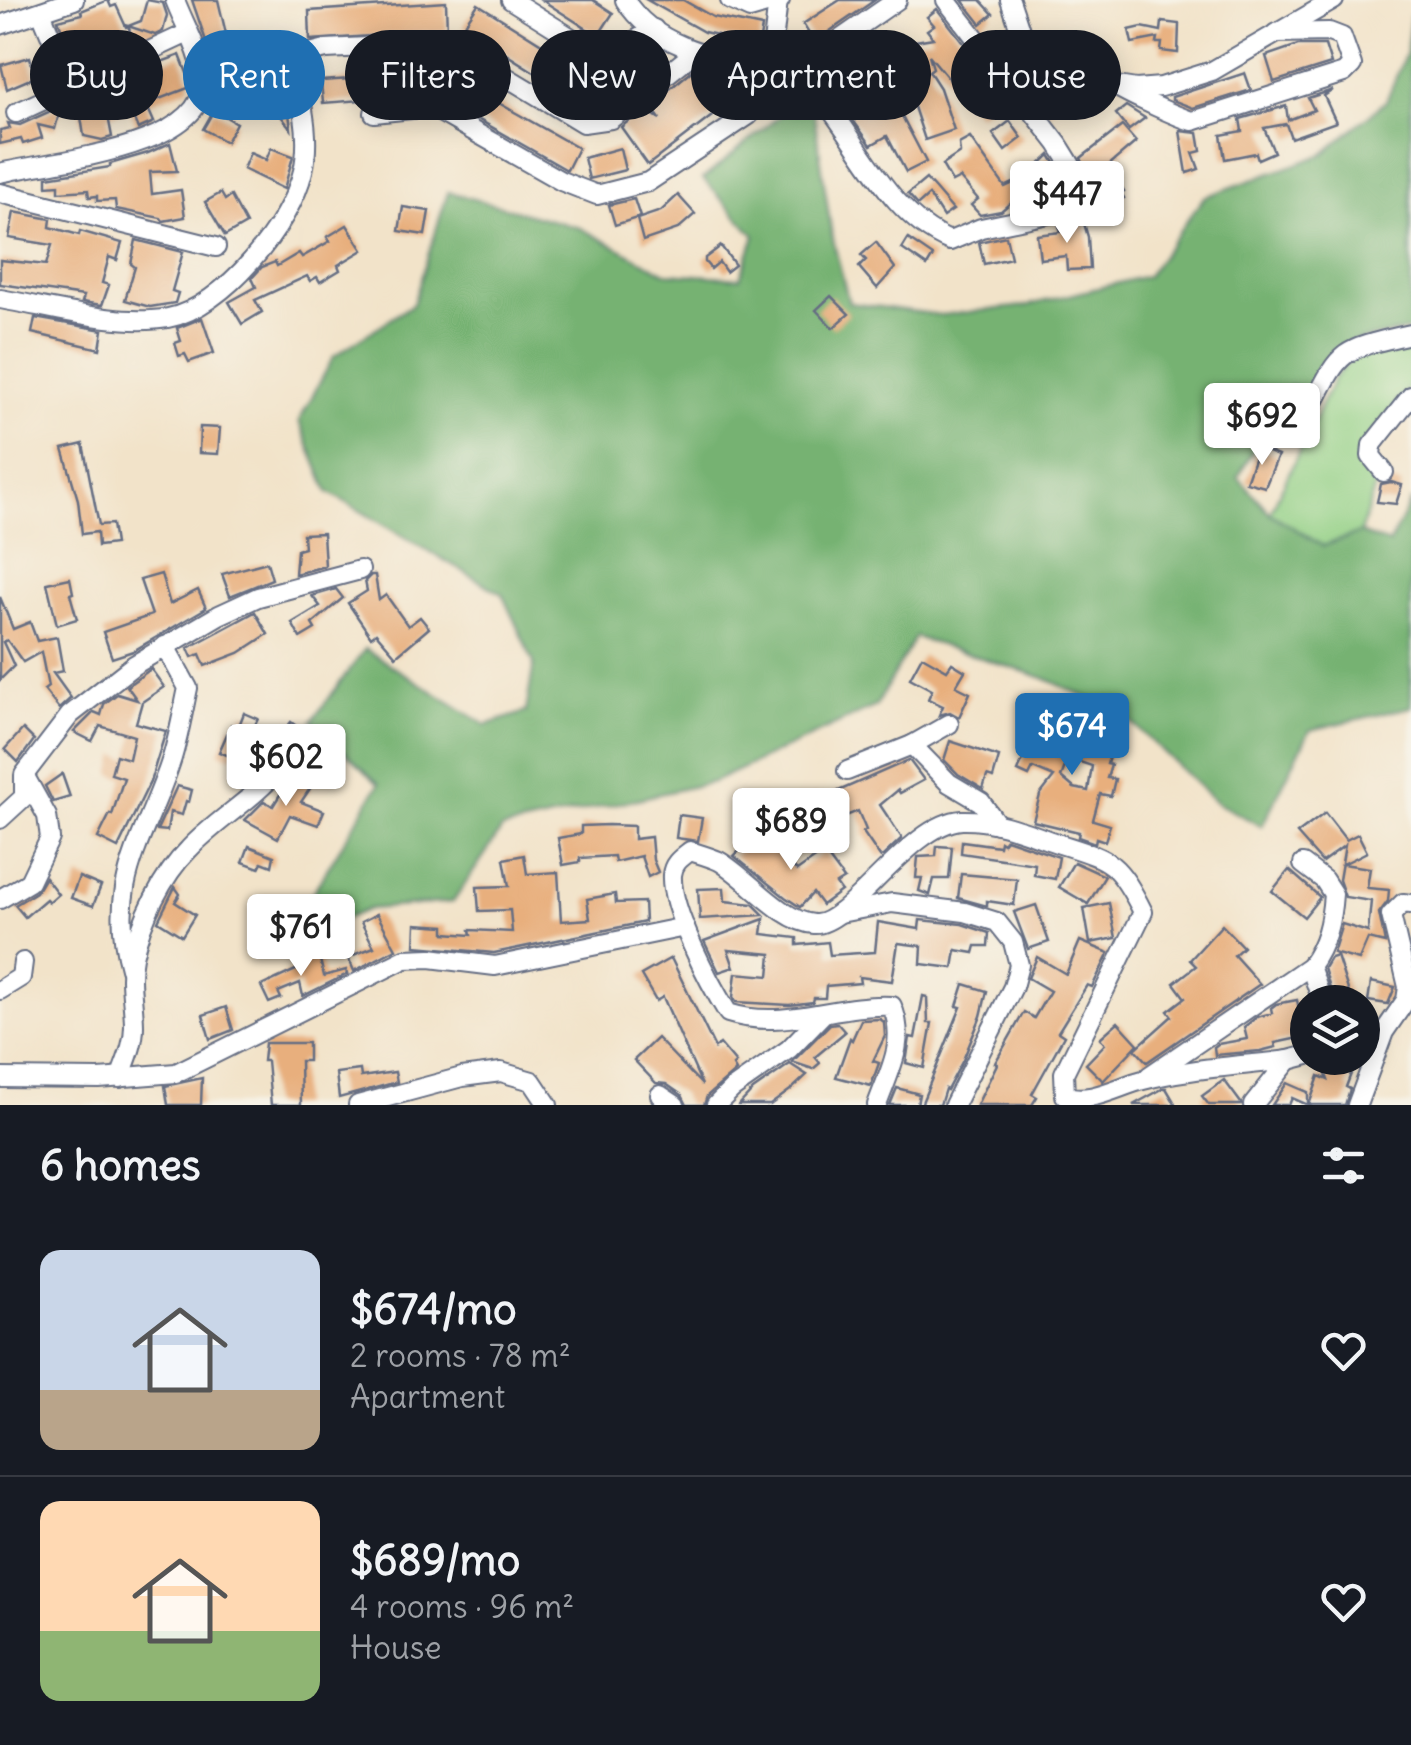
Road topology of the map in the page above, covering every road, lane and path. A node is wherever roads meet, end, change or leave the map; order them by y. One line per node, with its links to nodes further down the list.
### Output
1 (74, 0): 11 (street)
2 (175, 0): 14 (street)
3 (511, 0): 15 (street)
4 (624, 0): 16 (street)
5 (730, 0): 6 (street)
6 (779, 0): 17 (street)
7 (897, 0): 18 (street)
8 (946, 0): 31 (street)
9 (1010, 0): 19 (street)
10 (1334, 0): 20 (street)
11 (41, 12): 12 (street); 13 (street)
12 (0, 25)
13 (48, 30)
14 (187, 30)
15 (558, 30)
16 (654, 30)
17 (775, 30)
18 (857, 30)
19 (1020, 30)
20 (1276, 32): 23 (street); 26 (street)
21 (691, 55): 35 (street)
22 (1121, 87): 23 (street)
23 (1161, 87): 26 (street)
24 (1121, 90): 26 (street)
25 (30, 106): 27 (street)
26 (1168, 109)
27 (16, 113)
28 (184, 120): 32 (street)
29 (454, 120): 30 (street)
30 (741, 120)
31 (837, 120)
32 (0, 174)
33 (0, 193): 34 (street)
34 (216, 247)
35 (0, 299)
36 (1411, 334): 38 (street)
37 (1411, 396): 39 (street)
38 (1307, 416)
39 (1384, 472)
40 (360, 570): 41 (street)
41 (165, 646): 46 (street); 56 (street)
42 (949, 724): 43 (street)
43 (912, 746): 45 (street); 48 (street)
44 (280, 766): 56 (street)
45 (847, 771)
46 (24, 775): 47 (street); 50 (street)
47 (0, 819)
48 (997, 824): 52 (street); 67 (street)
49 (1303, 864): 55 (street)
50 (0, 899)
51 (1411, 904): 60 (street)
52 (840, 913): 53 (street); 72 (street)
53 (684, 927): 59 (street); 65 (street)
54 (23, 962): 58 (street)
55 (1310, 966): 57 (street); 66 (street)
56 (131, 973): 65 (street)
57 (1317, 985)
58 (0, 990)
59 (824, 1013): 70 (street); 71 (street)
60 (1384, 1032): 61 (street); 74 (street)
61 (1380, 1033)
62 (1290, 1058): 66 (street)
63 (1290, 1066): 73 (street)
64 (0, 1078): 65 (street)
65 (120, 1078)
66 (1143, 1080): 67 (street)
67 (1067, 1102)
68 (358, 1105): 69 (street)
69 (548, 1105)
70 (716, 1105)
71 (877, 1105)
72 (954, 1105)
73 (1253, 1105)
74 (1357, 1105)

